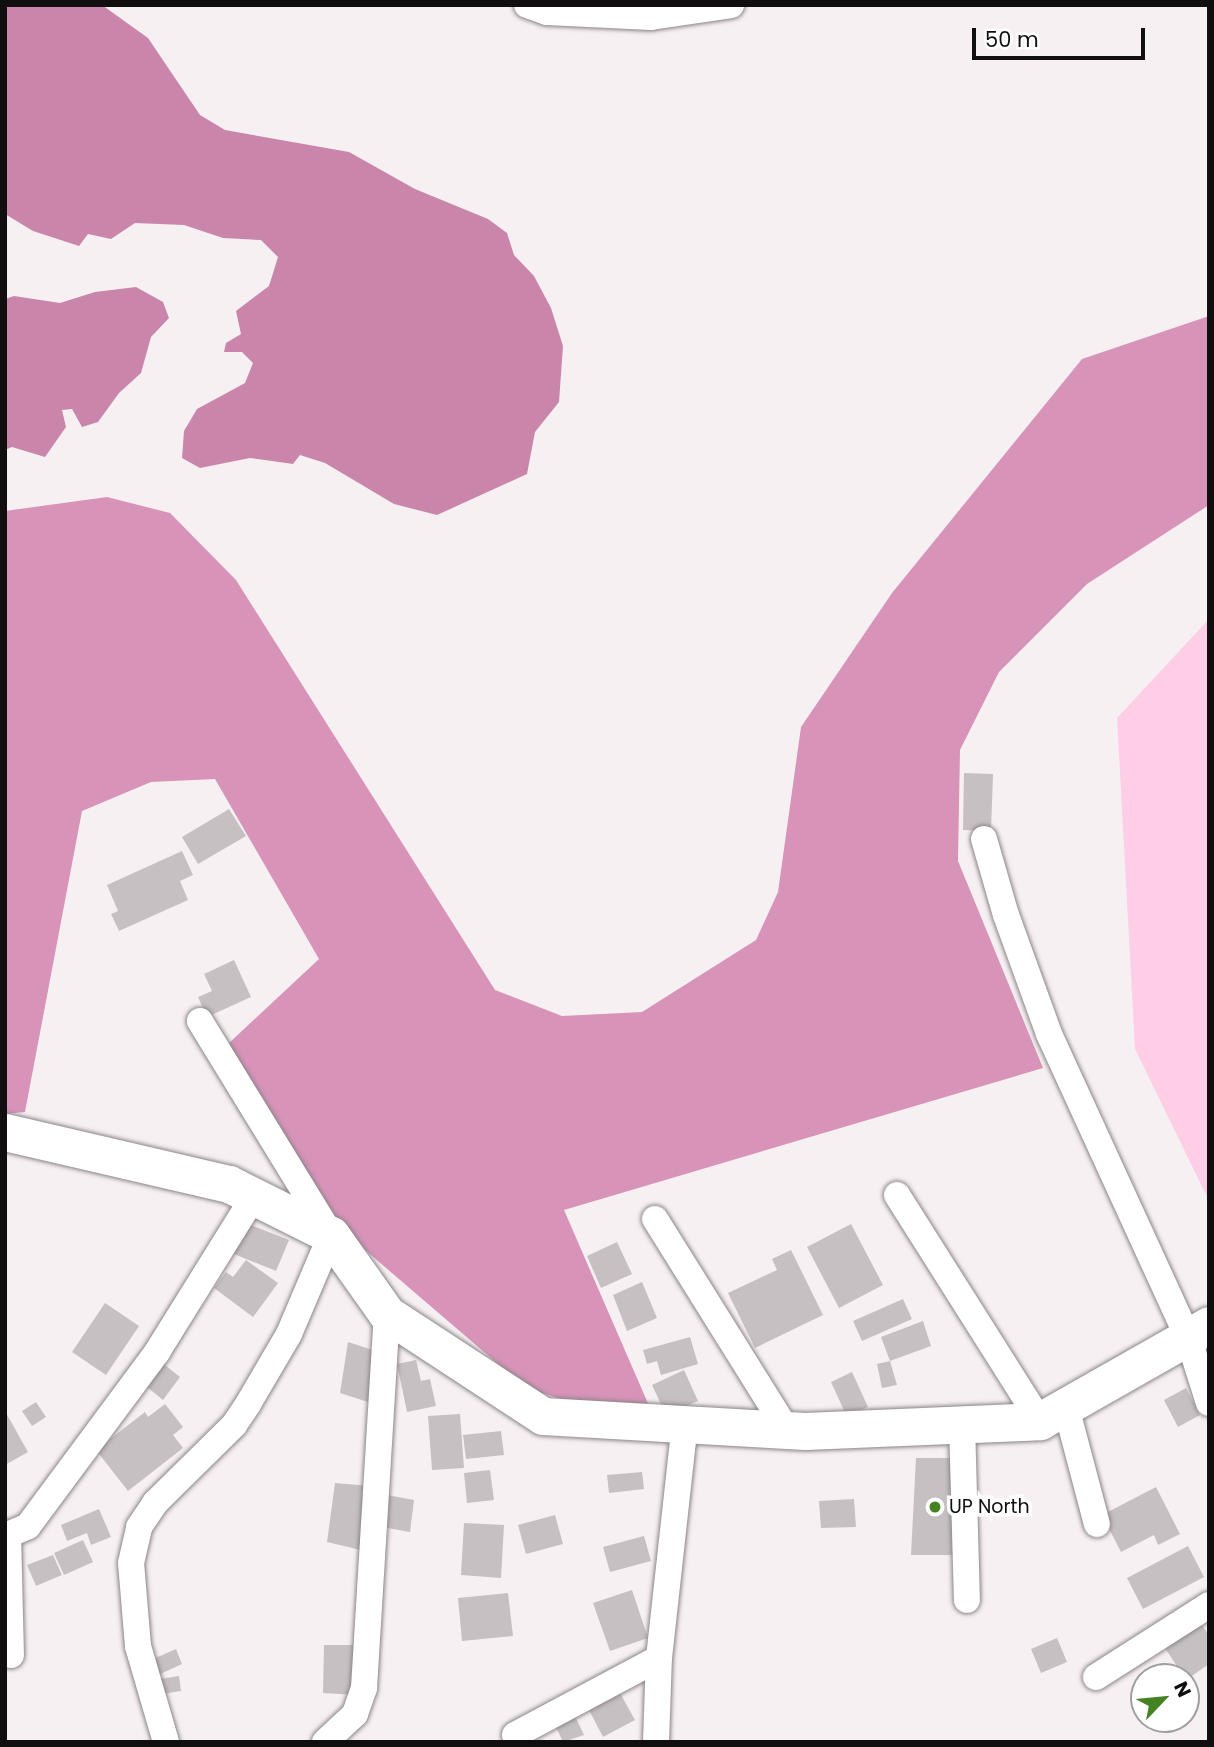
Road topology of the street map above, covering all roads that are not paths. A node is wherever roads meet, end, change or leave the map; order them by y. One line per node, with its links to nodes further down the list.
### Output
1 (527, 5): 2 (street)
2 (731, 5)
3 (985, 839): 11 (street)
4 (200, 1021): 9 (street)
5 (5, 1132): 7 (street)
6 (897, 1195): 13 (street)
7 (254, 1196): 9 (street); 18 (street)
8 (655, 1219): 16 (street)
9 (331, 1235): 10 (street); 25 (street)
10 (387, 1314): 14 (street); 26 (street)
11 (1199, 1332): 12 (street); 13 (street)
12 (1209, 1403)
13 (1053, 1414): 15 (street); 17 (street)
14 (685, 1424): 16 (street); 22 (street)
15 (962, 1424): 16 (street); 19 (street)
16 (787, 1430)
17 (1097, 1524)
18 (7, 1535): 21 (street)
19 (967, 1600)
20 (1209, 1605): 23 (street)
21 (10, 1655)
22 (659, 1658): 24 (street); 27 (street)
23 (1096, 1677)
24 (515, 1735)
25 (166, 1742)
26 (325, 1742)
27 (656, 1742)

